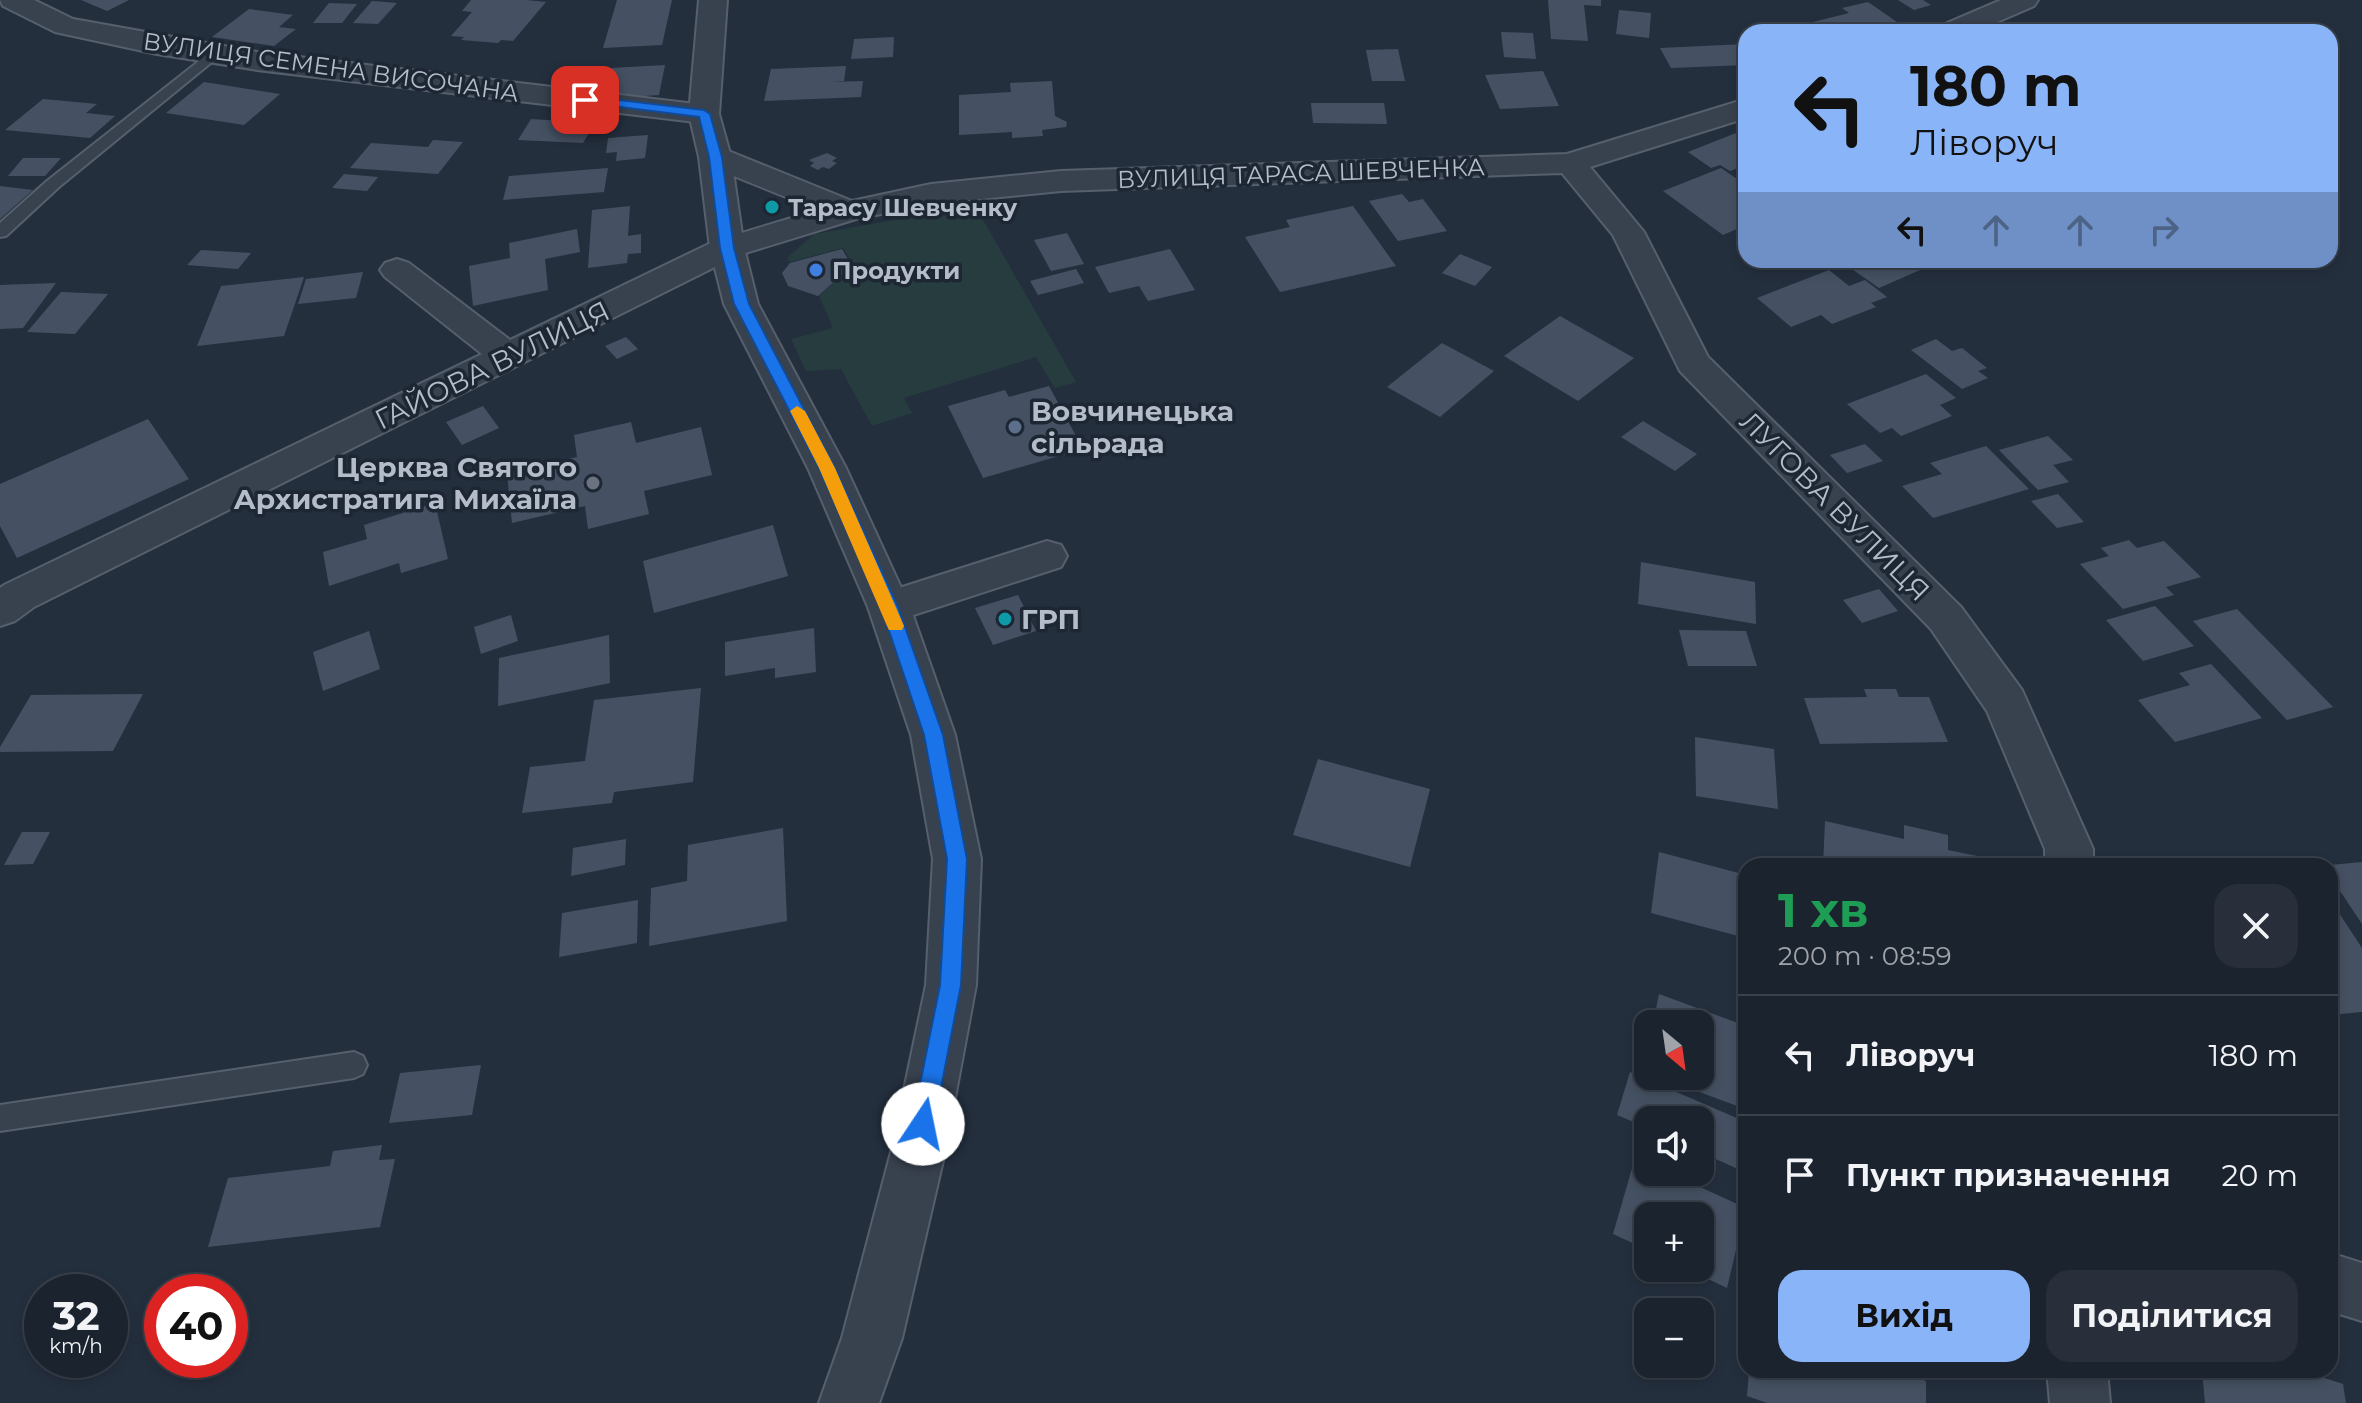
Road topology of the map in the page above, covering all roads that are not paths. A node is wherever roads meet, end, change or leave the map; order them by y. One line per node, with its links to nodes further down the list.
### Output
1 (13, 0): 5 (street, ВУЛИЦЯ СЕМЕНА ВИСОЧАНА)
2 (713, 0): 7 (street)
3 (2024, 0): 4 (street)
4 (1968, 24)
5 (213, 54): 7 (street, ВУЛИЦЯ СЕМЕНА ВИСОЧАНА); 11 (lane)
6 (1738, 110): 9 (street, ВУЛИЦЯ ТАРАСА ШЕВЧЕНКА)
7 (704, 114): 8 (street)
8 (715, 157): 10 (street); 12 (street)
9 (1570, 163): 10 (street, ВУЛИЦЯ ТАРАСА ШЕВЧЕНКА); 18 (street, ЛУГОВА ВУЛИЦЯ)
10 (849, 211): 12 (street, ВУЛИЦЯ ТАРАСА ШЕВЧЕНКА)
11 (0, 232)
12 (727, 248): 14 (street, ГАЙОВА ВУЛИЦЯ); 16 (street)
13 (397, 270): 14 (street)
14 (509, 357): 17 (street, ГАЙОВА ВУЛИЦЯ)
15 (1047, 556): 16 (street)
16 (889, 607): 24 (street)
17 (0, 610)
18 (2069, 858)
19 (354, 1065): 20 (lane)
20 (0, 1118)
21 (2338, 1284): 22 (street)
22 (2362, 1292)
23 (2078, 1378): 25 (street)
24 (849, 1403)
25 (2080, 1403)

